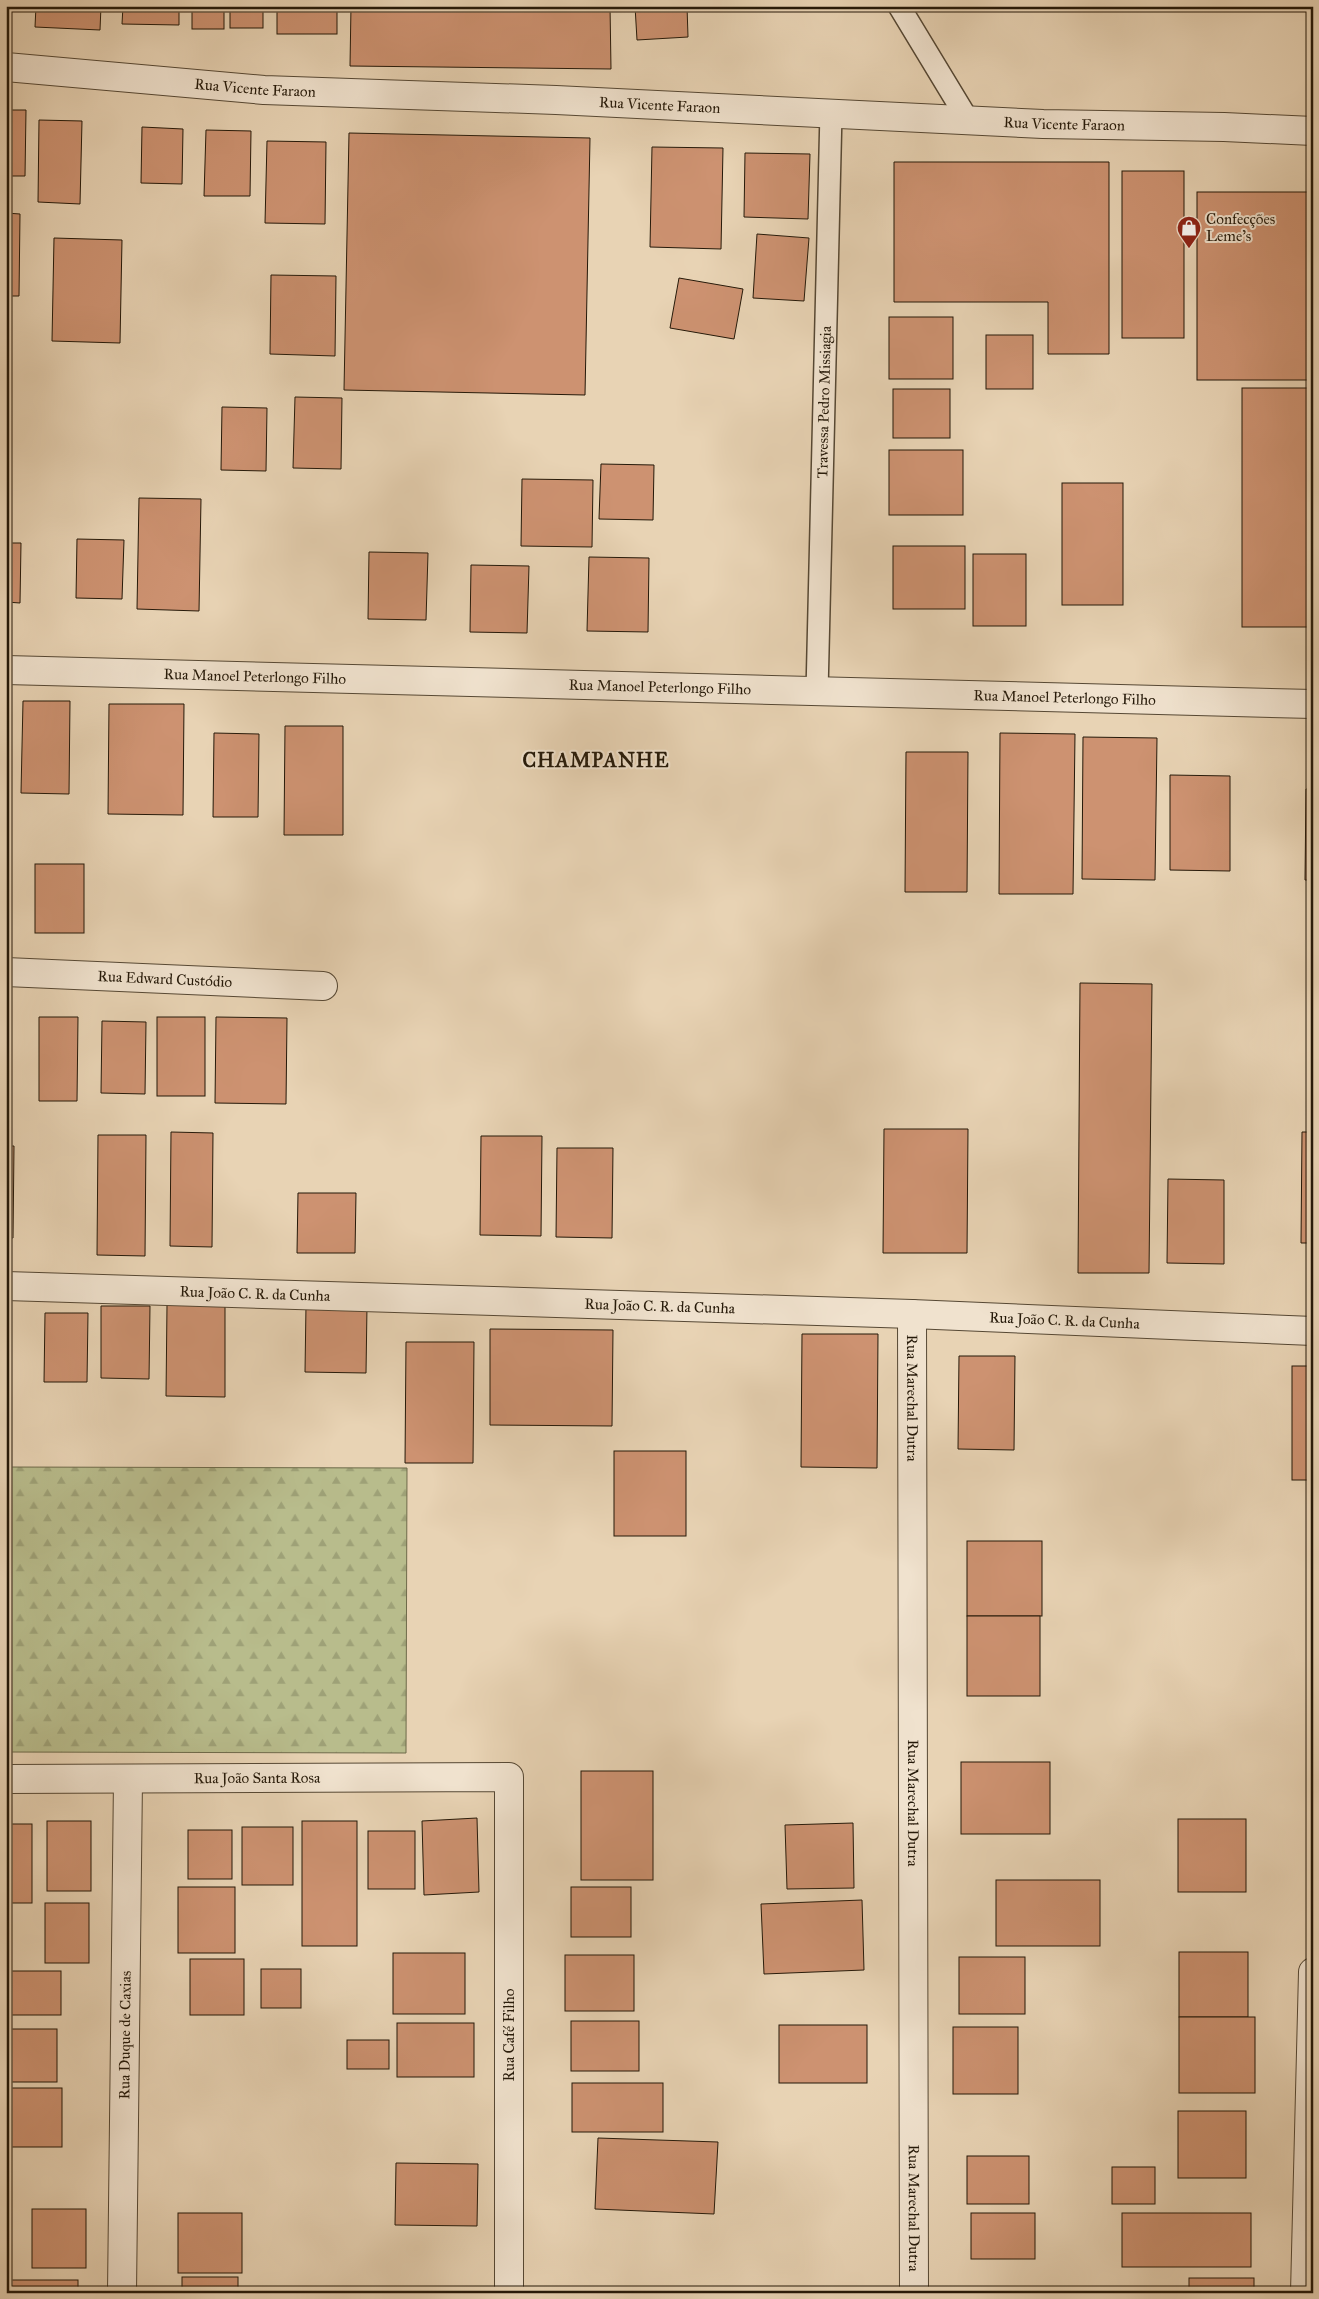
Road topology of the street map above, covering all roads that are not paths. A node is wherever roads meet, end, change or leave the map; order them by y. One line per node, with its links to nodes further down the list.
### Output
1 (899, 6): 4 (lane)
2 (6, 67): 3 (street, Rua Vicente Faraon)
3 (830, 112): 4 (street, Rua Vicente Faraon); 7 (lane, Travessa Pedro Missiagia)
4 (968, 120): 5 (street, Rua Vicente Faraon)
5 (1313, 131)
6 (6, 670): 7 (street, Rua Manoel Peterlongo Filho)
7 (817, 692): 8 (street, Rua Manoel Peterlongo Filho)
8 (1313, 704)
9 (6, 972): 10 (street, Rua Edward Custódio)
10 (323, 986)
11 (6, 1286): 12 (street, Rua João C. R. da Cunha)
12 (912, 1314): 13 (street, Rua João C. R. da Cunha); 20 (street, Rua Marechal Dutra)
13 (1313, 1331)
14 (509, 1777): 16 (street, Rua João Santa Rosa); 19 (street, Rua Café Filho)
15 (6, 1779): 16 (street, Rua João Santa Rosa)
16 (128, 1779): 18 (street, Rua Duque de Caxias)
17 (1313, 1972): 21 (street)
18 (122, 2293)
19 (508, 2293)
20 (914, 2293)
21 (1305, 2293)

